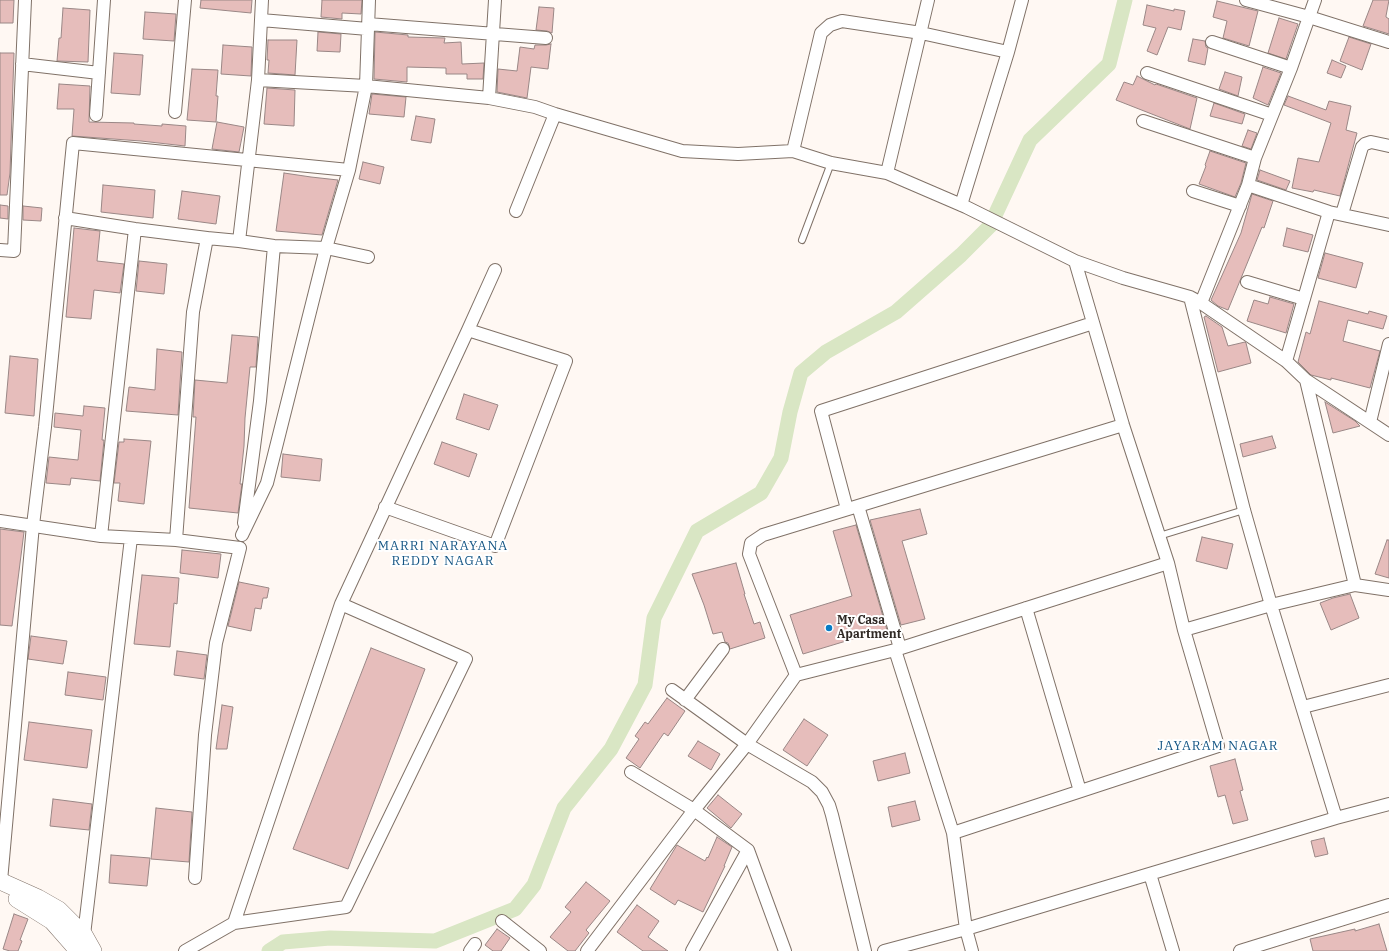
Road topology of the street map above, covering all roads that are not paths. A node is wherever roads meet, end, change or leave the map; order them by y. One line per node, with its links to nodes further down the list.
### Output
1 (26, 0): 20 (street)
2 (104, 0): 23 (street)
3 (185, 0): 27 (street)
4 (262, 0): 12 (street)
5 (369, 0): 13 (street)
6 (495, 0): 15 (street)
7 (928, 0): 14 (street)
8 (1022, 0): 19 (street)
9 (1246, 0): 11 (street)
10 (1315, 0): 11 (street)
11 (1309, 17): 18 (street); 21 (street)
12 (261, 20): 13 (street); 24 (street)
13 (368, 27): 15 (street); 25 (street)
14 (921, 33): 19 (street); 33 (street); 38 (street)
15 (493, 34): 16 (street); 26 (street)
16 (546, 38)
17 (1212, 42): 21 (street)
18 (1389, 42)
19 (1008, 52): 41 (street)
20 (22, 64): 23 (street); 54 (street)
21 (1291, 68): 29 (street)
22 (1147, 72): 29 (street)
23 (99, 73): 30 (street)
24 (258, 80): 25 (street); 35 (street)
25 (366, 86): 26 (street); 37 (street)
26 (489, 98): 28 (street)
27 (175, 112)
28 (556, 114): 33 (street); 43 (street)
29 (1272, 114): 34 (street)
30 (96, 115)
31 (1143, 121): 34 (street)
32 (1388, 142): 45 (street)
33 (793, 151): 36 (street)
34 (1255, 158): 39 (street)
35 (248, 160): 37 (street); 46 (street); 51 (street)
36 (831, 163): 38 (street); 50 (lane)
37 (349, 170): 53 (street)
38 (887, 173): 41 (street)
39 (1248, 185): 42 (street); 44 (street)
40 (1193, 191): 42 (street)
41 (963, 206): 56 (street)
42 (1240, 206): 61 (street)
43 (516, 212)
44 (1329, 212): 45 (street); 60 (street)
45 (1342, 214): 47 (street)
46 (65, 218): 48 (street); 74 (street)
47 (1389, 225)
48 (136, 229): 49 (street); 76 (street)
49 (208, 238): 51 (street); 79 (street)
50 (802, 240)
51 (239, 241): 52 (street)
52 (274, 246): 53 (street); 75 (street)
53 (326, 248): 55 (street); 75 (street)
54 (0, 250)
55 (368, 257)
56 (1075, 261): 59 (street); 62 (street)
57 (495, 270): 63 (street)
58 (1246, 282): 60 (street)
59 (1190, 297): 61 (street); 72 (street)
60 (1304, 299): 65 (street)
61 (1201, 303): 65 (street)
62 (1093, 322): 68 (street); 71 (street)
63 (468, 330): 70 (street); 70 (street)
64 (1389, 344): 67 (street)
65 (1286, 361): 66 (street)
66 (1306, 380): 67 (street); 82 (street)
67 (1370, 422): 69 (street)
68 (1123, 424): 71 (street); 77 (street)
69 (1389, 435)
70 (385, 507): 84 (street)
71 (853, 507): 89 (street); 90 (street)
72 (1244, 510): 77 (lane); 85 (street)
73 (0, 521): 74 (street)
74 (33, 525): 76 (street); 105 (street)
75 (242, 535): 80 (street)
76 (101, 536): 78 (street)
77 (1160, 536): 81 (street)
78 (131, 538): 79 (street); 110 (street)
79 (176, 540): 80 (street)
80 (240, 548): 104 (street)
81 (1168, 563): 86 (street); 87 (street)
82 (1355, 585): 83 (street); 85 (street)
83 (1389, 590)
84 (341, 604): 108 (street); 108 (street)
85 (1271, 605): 87 (street); 94 (street)
86 (1026, 608): 89 (street); 97 (street)
87 (1184, 630): 97 (street)
88 (723, 649): 93 (street)
89 (898, 649): 90 (street); 101 (street)
90 (796, 675): 95 (street)
91 (1389, 685): 94 (street)
92 (672, 690): 93 (street)
93 (685, 700): 95 (street)
94 (1302, 707): 100 (street)
95 (747, 744): 99 (street); 118 (street)
96 (631, 772): 99 (street)
97 (1080, 791): 101 (street)
98 (1389, 804): 100 (street)
99 (694, 810): 102 (street); 115 (street)
100 (1336, 818): 103 (street)
101 (953, 833): 109 (street)
102 (748, 850): 116 (street); 117 (street)
103 (1150, 874): 109 (street); 121 (street)
104 (195, 878)
105 (0, 885): 110 (main road); 111 (main road)
106 (1389, 905): 122 (street)
107 (502, 921): 114 (street)
108 (234, 923): 113 (street)
109 (966, 929): 119 (street); 120 (street)
110 (84, 935): 112 (main road)
111 (76, 951)
112 (93, 951)
113 (185, 951)
114 (540, 951)
115 (587, 951)
116 (692, 951)
117 (786, 951)
118 (864, 951)
119 (884, 951)
120 (972, 951)
121 (1173, 951)
122 (1240, 951)

